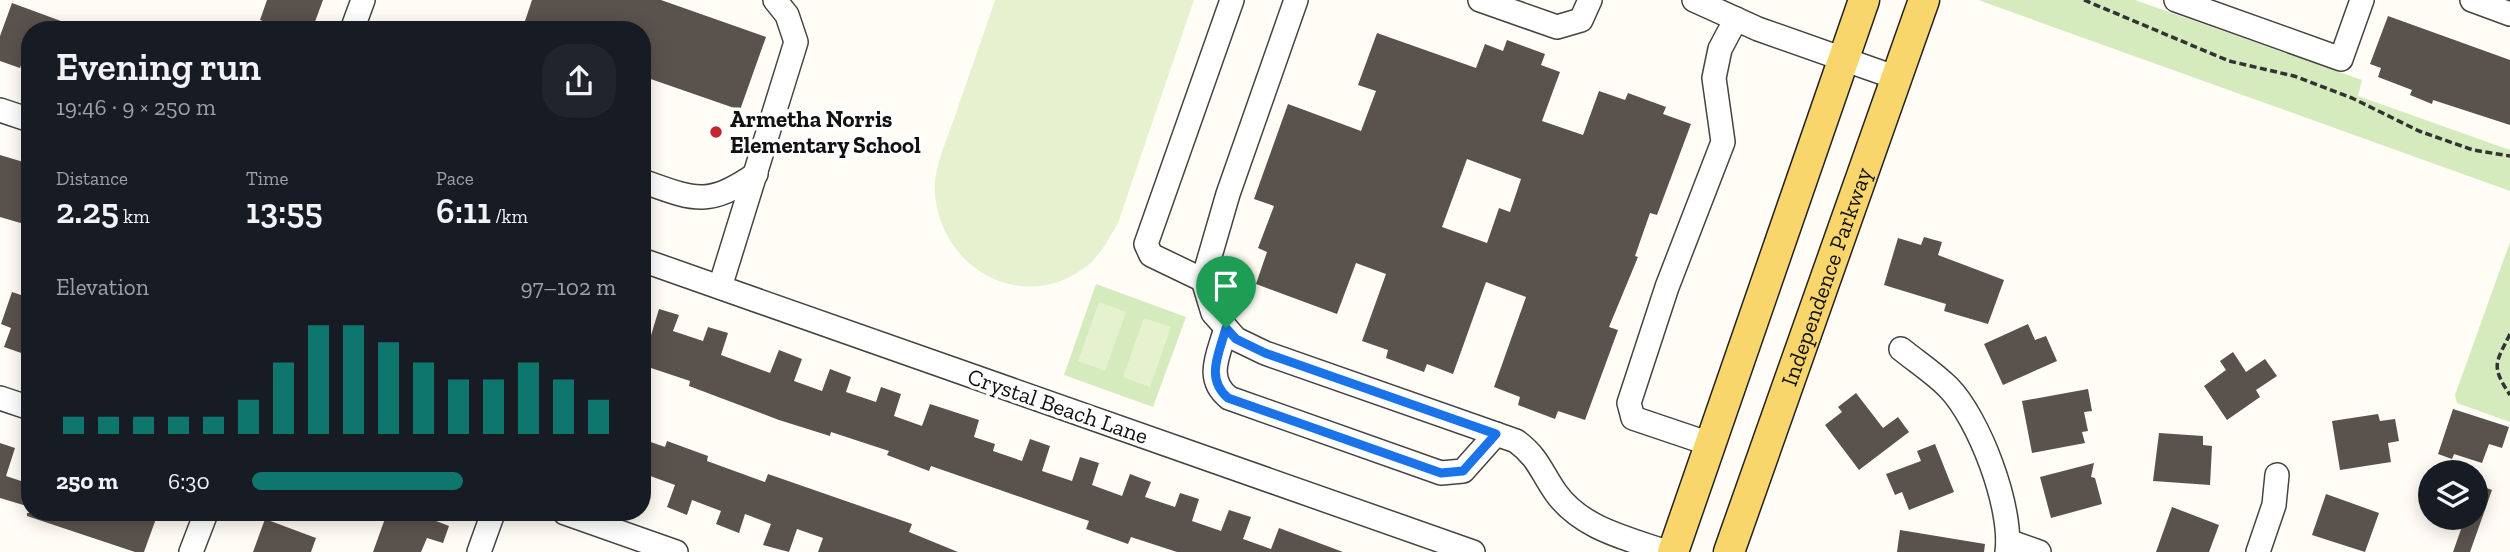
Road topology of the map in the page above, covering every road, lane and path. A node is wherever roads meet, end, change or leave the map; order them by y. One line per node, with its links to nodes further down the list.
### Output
1 (363, 0): 16 (street)
2 (775, 0): 22 (street)
3 (1232, 0): 25 (street)
4 (1296, 0): 25 (street)
5 (1480, 0): 6 (street)
6 (1590, 0)
7 (1694, 0): 15 (street)
8 (1864, 0): 17 (main road)
9 (1924, 0): 18 (main road, Independence Parkway)
10 (2084, 0): 21 (path)
11 (2176, 0): 12 (street)
12 (2362, 0)
13 (2472, 0): 14 (street)
14 (2510, 14)
15 (1736, 19): 17 (street); 34 (street)
16 (355, 21)
17 (1843, 60): 18 (street); 34 (main road)
18 (1896, 78): 46 (main road, Independence Parkway)
19 (0, 110): 20 (street)
20 (21, 117)
21 (2510, 156)
22 (756, 174): 23 (street); 26 (street)
23 (651, 184)
24 (651, 263): 26 (street, Crystal Beach Lane)
25 (1203, 280): 27 (street)
26 (720, 287): 43 (street, Crystal Beach Lane)
27 (1226, 328): 33 (street); 33 (street)
28 (2510, 334): 30 (path)
29 (1901, 349): 39 (street)
30 (2510, 395)
31 (0, 398): 32 (street)
32 (21, 405)
33 (1496, 434): 44 (street)
34 (1710, 444): 45 (main road)
35 (2277, 475): 48 (street)
36 (203, 521): 40 (street)
37 (490, 521): 41 (street)
38 (588, 521): 42 (street)
39 (2007, 546): 47 (street)
40 (191, 552)
41 (480, 552)
42 (676, 552)
43 (1473, 552)
44 (1666, 552)
45 (1673, 552)
46 (1729, 552)
47 (2039, 552)
48 (2258, 552)

